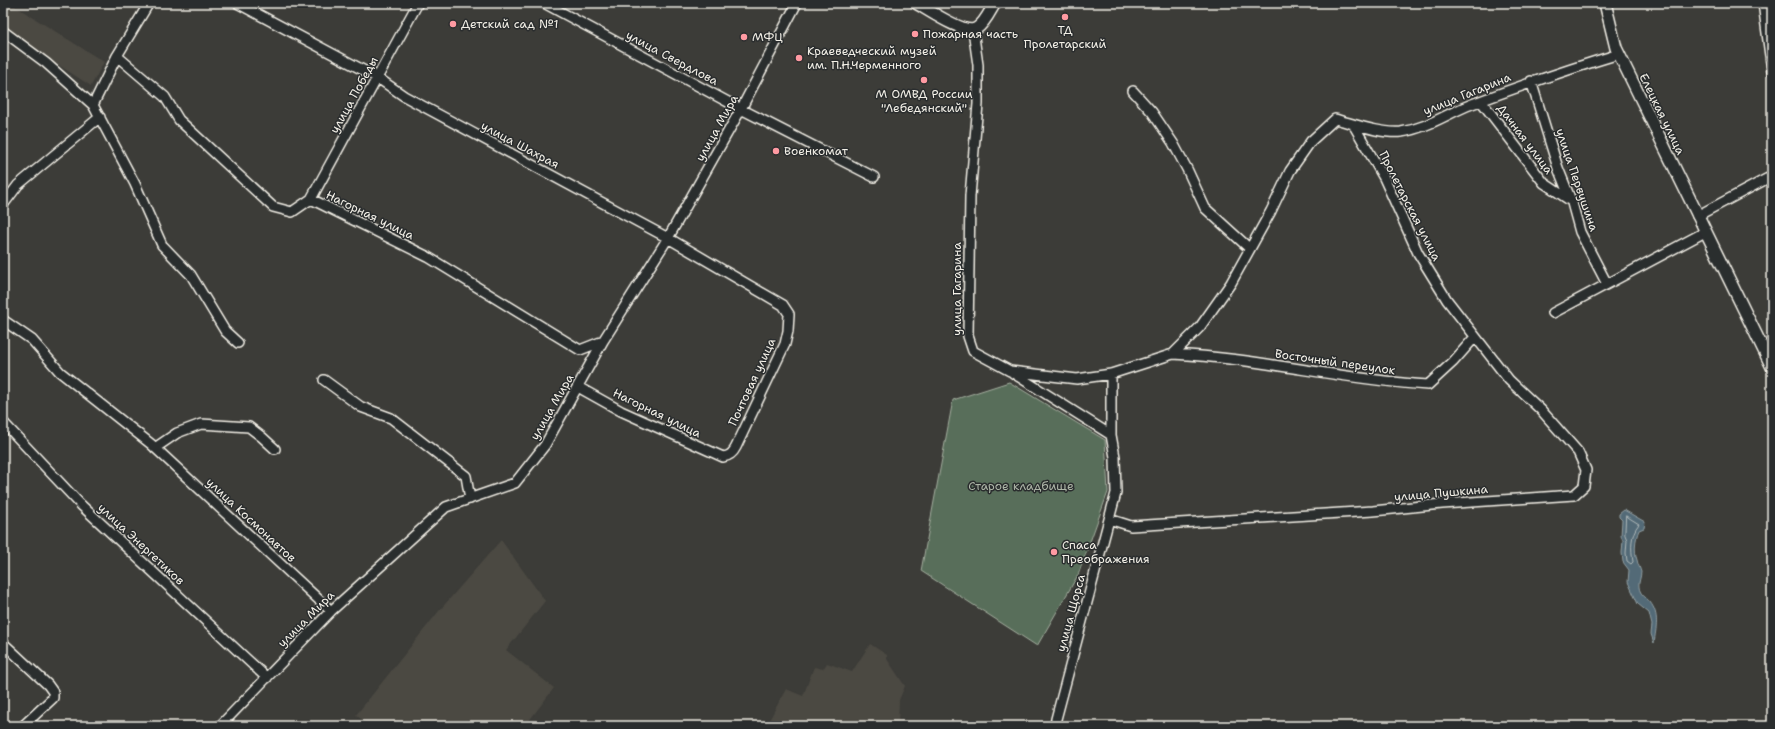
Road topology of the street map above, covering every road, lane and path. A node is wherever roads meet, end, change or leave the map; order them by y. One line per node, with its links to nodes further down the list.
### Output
1 (149, 3): 13 (street)
2 (237, 3): 15 (street, улица Шахрая)
3 (418, 3): 15 (street, улица Победы)
4 (544, 3): 20 (street, улица Свердлова)
5 (797, 3): 20 (street, улица Мира)
6 (916, 3): 10 (main road)
7 (995, 3): 10 (main road)
8 (1605, 3): 12 (main road, Елецкая улица)
9 (1763, 3): 14 (street)
10 (973, 30): 41 (street, улица Гагарина)
11 (3, 31): 19 (street)
12 (1619, 54): 16 (street, улица Гагарина); 28 (main road, Елецкая улица)
13 (117, 56): 19 (street); 25 (street, Нагорная улица)
14 (1772, 71)
15 (378, 78): 25 (street, улица Победы); 30 (street, улица Шахрая)
16 (1531, 81): 18 (street, улица Гагарина); 26 (street, улица Первушина)
17 (1133, 91): 31 (street)
18 (1481, 101): 22 (street, улица Гагарина); 26 (street, Дачная улица)
19 (93, 105): 21 (street)
20 (741, 110): 24 (street, улица Свердлова); 30 (street, улица Мира)
21 (100, 117): 27 (street); 38 (street)
22 (1353, 124): 31 (street, улица Гагарина); 36 (street, Пролетарская улица)
23 (1772, 176): 28 (street)
24 (874, 177)
25 (311, 199): 37 (street, Нагорная улица)
26 (1572, 202): 32 (street, улица Первушина)
27 (3, 206)
28 (1697, 216): 29 (main road, Елецкая улица)
29 (1705, 232): 32 (street); 40 (main road, Елецкая улица)
30 (668, 238): 34 (street, улица Шахрая); 37 (street, улица Мира)
31 (1250, 249): 39 (street, улица Гагарина)
32 (1607, 284): 33 (street)
33 (1553, 313)
34 (789, 314): 49 (street, Почтовая улица)
35 (3, 320): 47 (street, улица Космонавтов)
36 (1475, 338): 39 (street, Восточный переулок); 51 (street, улица Пушкина)
37 (603, 341): 44 (street, улица Мира)
38 (238, 343)
39 (1173, 354): 42 (street, улица Гагарина)
40 (1772, 368)
41 (1010, 371): 42 (street, улица Гагарина); 46 (street)
42 (1110, 374): 46 (street, улица Щорса)
43 (324, 380): 50 (street)
44 (578, 387): 49 (street, Нагорная улица); 50 (street, улица Мира)
45 (3, 422): 54 (street, улица Энергетиков)
46 (1111, 435): 51 (street, улица Щорса)
47 (155, 448): 48 (street); 52 (street, улица Космонавтов)
48 (274, 449)
49 (728, 456)
50 (470, 499): 52 (street, улица Мира)
51 (1109, 519): 57 (street, улица Щорса)
52 (331, 611): 54 (street, улица Мира)
53 (3, 643): 55 (street)
54 (267, 678): 56 (street, улица Мира)
55 (23, 726)
56 (220, 726)
57 (1055, 726)

